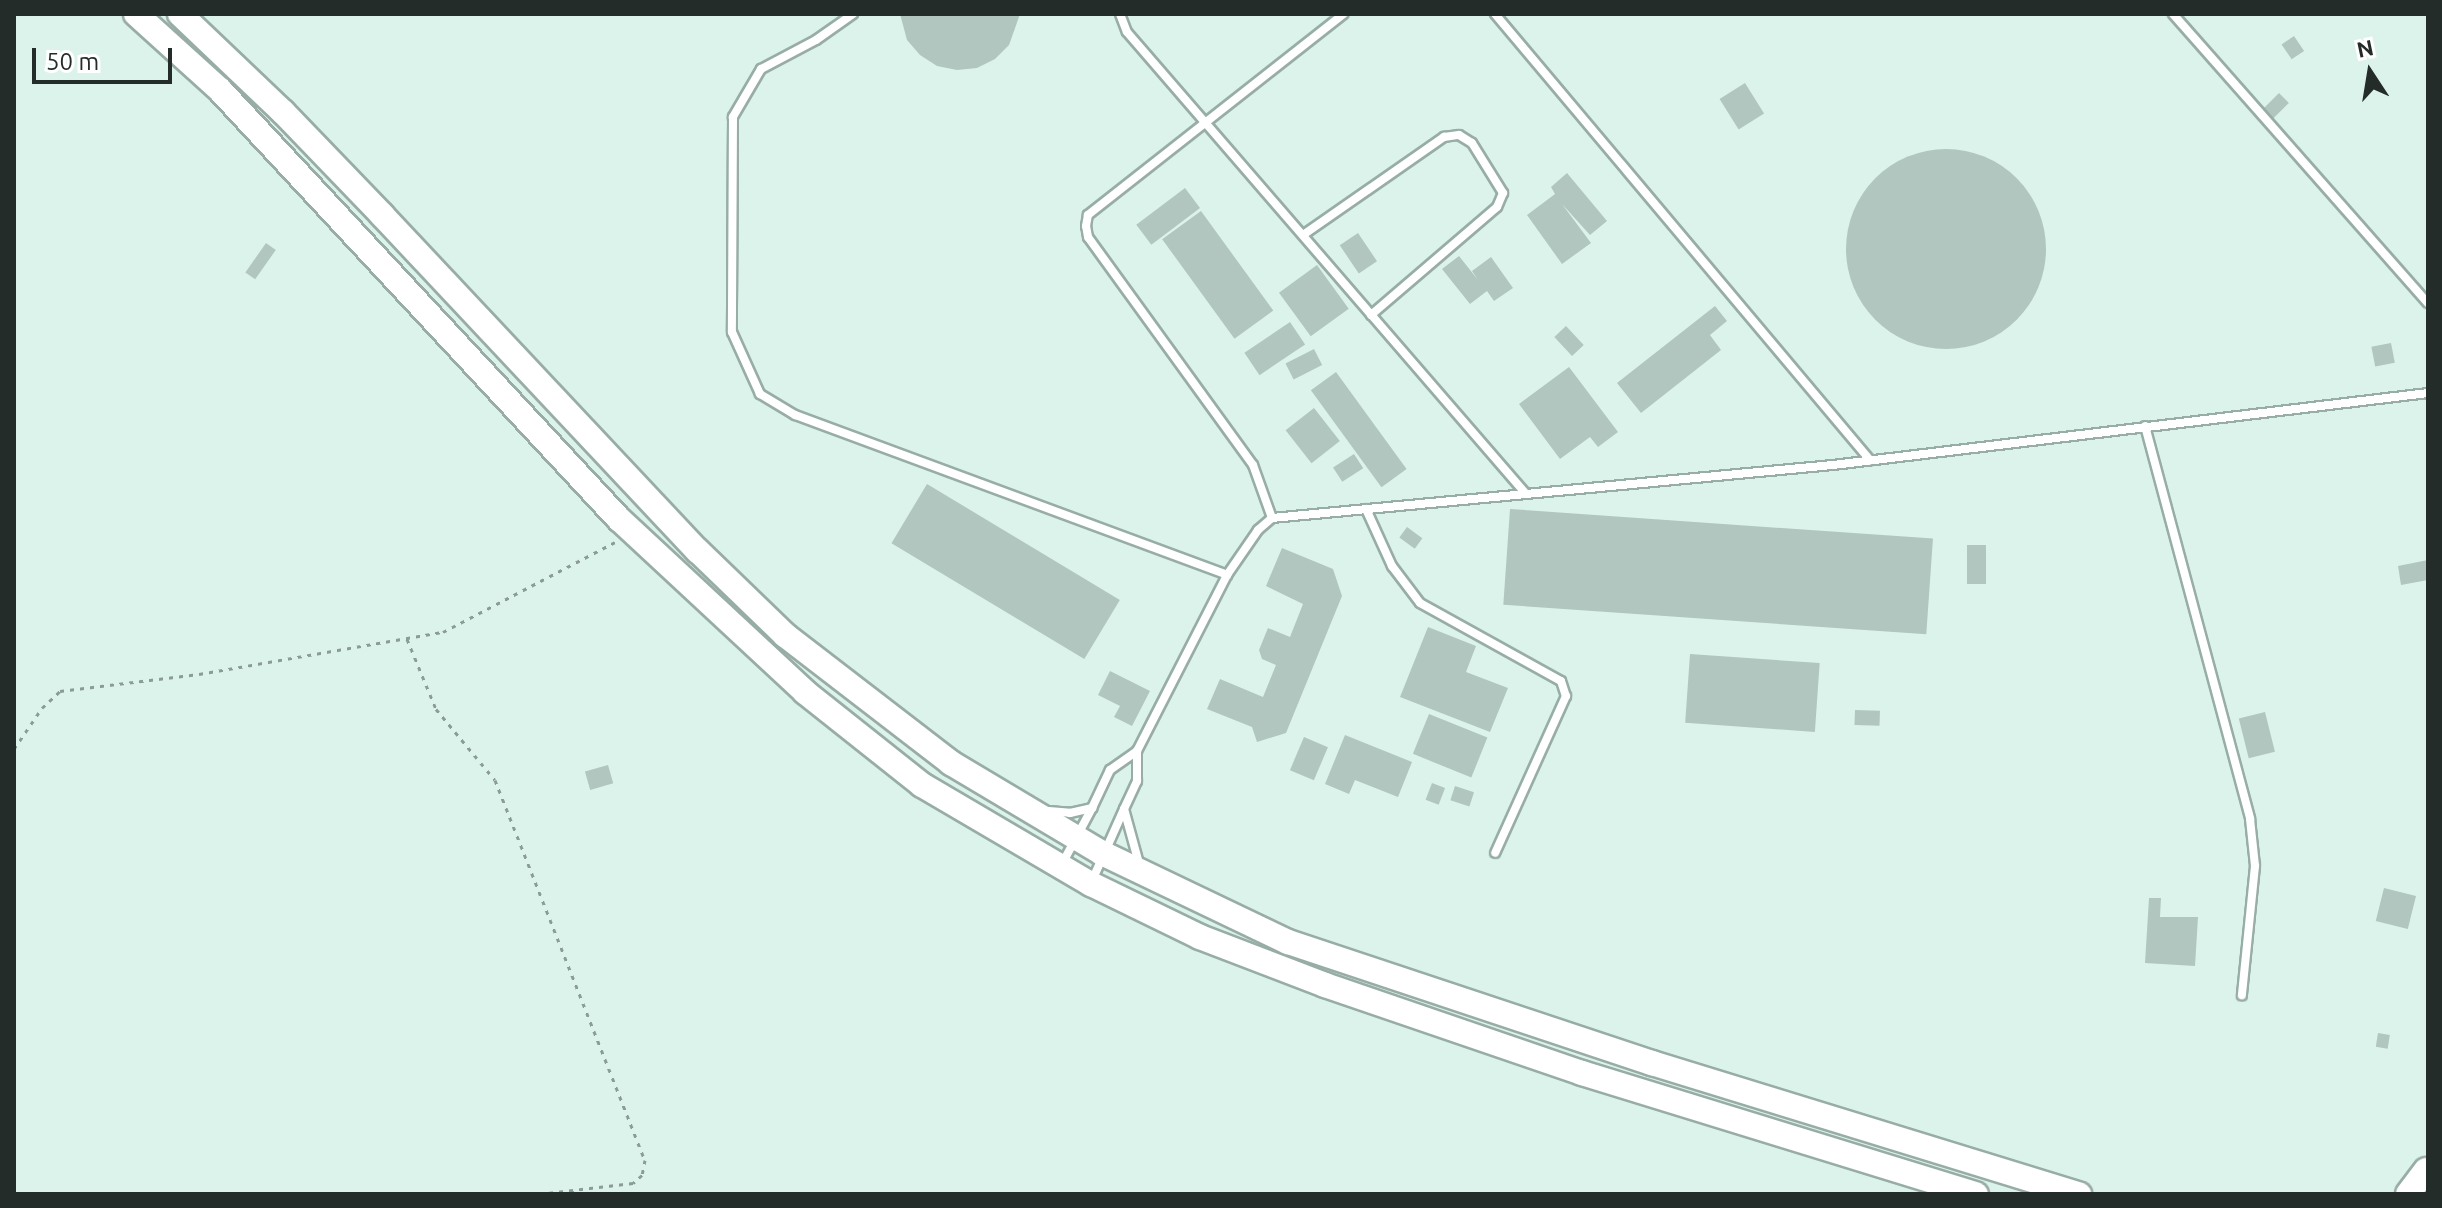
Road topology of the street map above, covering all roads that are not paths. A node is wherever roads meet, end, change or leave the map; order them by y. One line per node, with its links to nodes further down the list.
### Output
1 (136, 14): 26 (main road)
2 (180, 14): 20 (main road)
3 (853, 14): 18 (lane)
4 (1120, 14): 8 (lane)
5 (1343, 14): 8 (lane)
6 (1495, 14): 14 (lane)
7 (2173, 14): 10 (lane)
8 (1204, 121): 9 (lane); 17 (lane)
9 (1303, 235): 11 (lane); 11 (lane)
10 (2428, 303)
11 (1371, 315): 15 (lane)
12 (2428, 393): 13 (lane)
13 (2145, 426): 14 (lane); 29 (lane)
14 (1870, 460): 15 (lane)
15 (1526, 494): 16 (lane)
16 (1366, 509): 17 (lane); 25 (lane)
17 (1272, 518): 18 (lane)
18 (1227, 575): 19 (lane)
19 (1137, 751): 21 (lane); 22 (lane)
20 (1015, 802): 21 (lane); 23 (main road)
21 (1092, 808): 23 (lane)
22 (1124, 809): 24 (lane); 27 (lane)
23 (1075, 837): 24 (main road); 26 (lane)
24 (1102, 853): 27 (main road); 28 (lane)
25 (1495, 853)
26 (1061, 866): 28 (main road)
27 (1141, 872): 30 (main road)
28 (1091, 884): 31 (main road)
29 (2242, 995)
30 (1593, 1044): 31 (main road); 34 (main road)
31 (1582, 1073): 33 (main road)
32 (2424, 1182): 35 (main road); 36 (main road)
33 (1976, 1194)
34 (2079, 1194)
35 (2408, 1194)
36 (2415, 1194)

